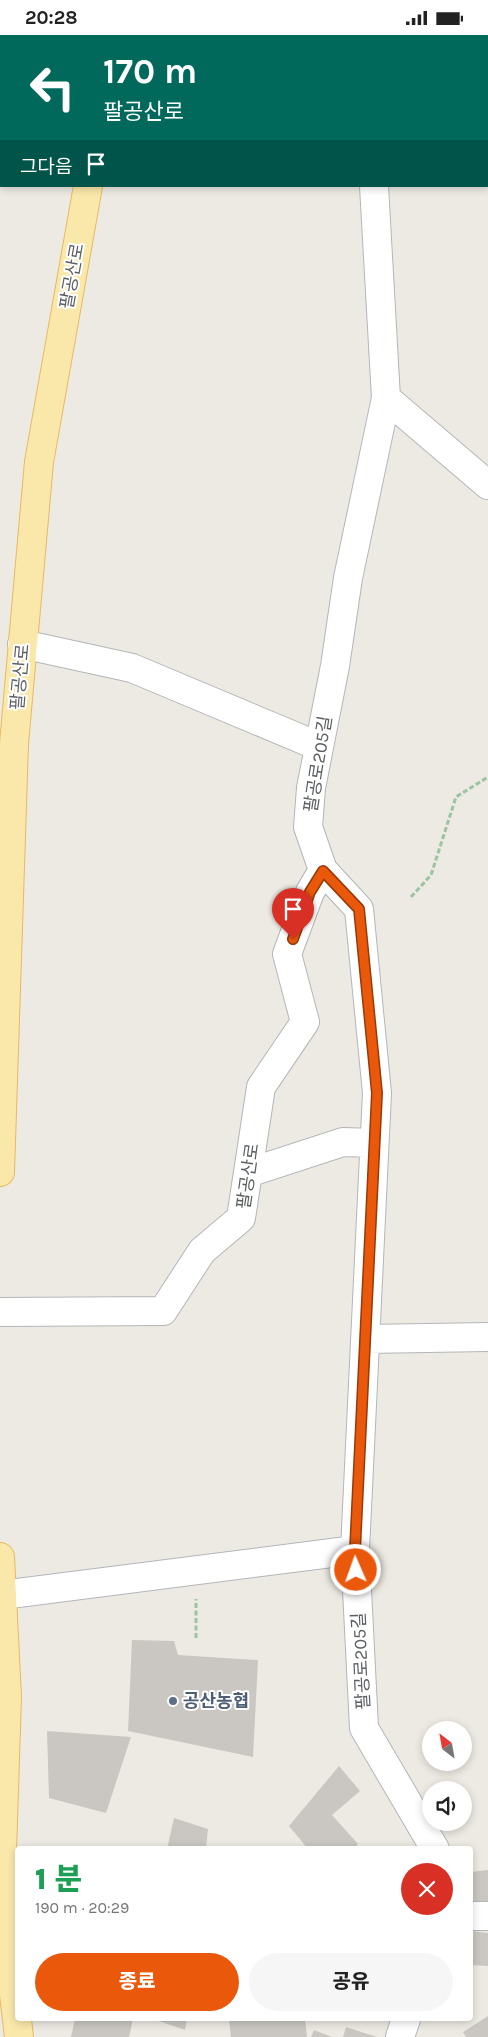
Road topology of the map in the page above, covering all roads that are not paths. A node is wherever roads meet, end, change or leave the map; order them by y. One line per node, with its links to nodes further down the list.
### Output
1 (88, 187): 5 (main road, 팔공산로)
2 (374, 187): 3 (street, 팔공로205길)
3 (386, 398): 4 (street); 6 (street, 팔공로205길)
4 (488, 485)
5 (22, 643): 6 (street); 9 (main road, 팔공산로)
6 (318, 746): 7 (street, 팔공로205길)
7 (323, 871): 8 (street, 팔공로205길); 10 (street, 팔공산로)
8 (374, 1143): 10 (street); 13 (street, 팔공로205길)
9 (0, 1172)
10 (248, 1173): 11 (street, 팔공산로)
11 (0, 1312)
12 (488, 1337): 13 (street)
13 (365, 1339): 14 (street, 팔공로205길)
14 (355, 1550): 16 (street); 18 (street, 팔공로205길)
15 (0, 1557): 16 (main road)
16 (2, 1595): 17 (main road)
17 (3, 1696): 19 (main road)
18 (433, 1846)
19 (6, 1886): 22 (main road)
20 (473, 1916): 21 (street)
21 (488, 1916)
22 (15, 1991)
23 (18, 2021): 25 (main road)
24 (405, 2021): 26 (street)
25 (19, 2037)
26 (400, 2037)

